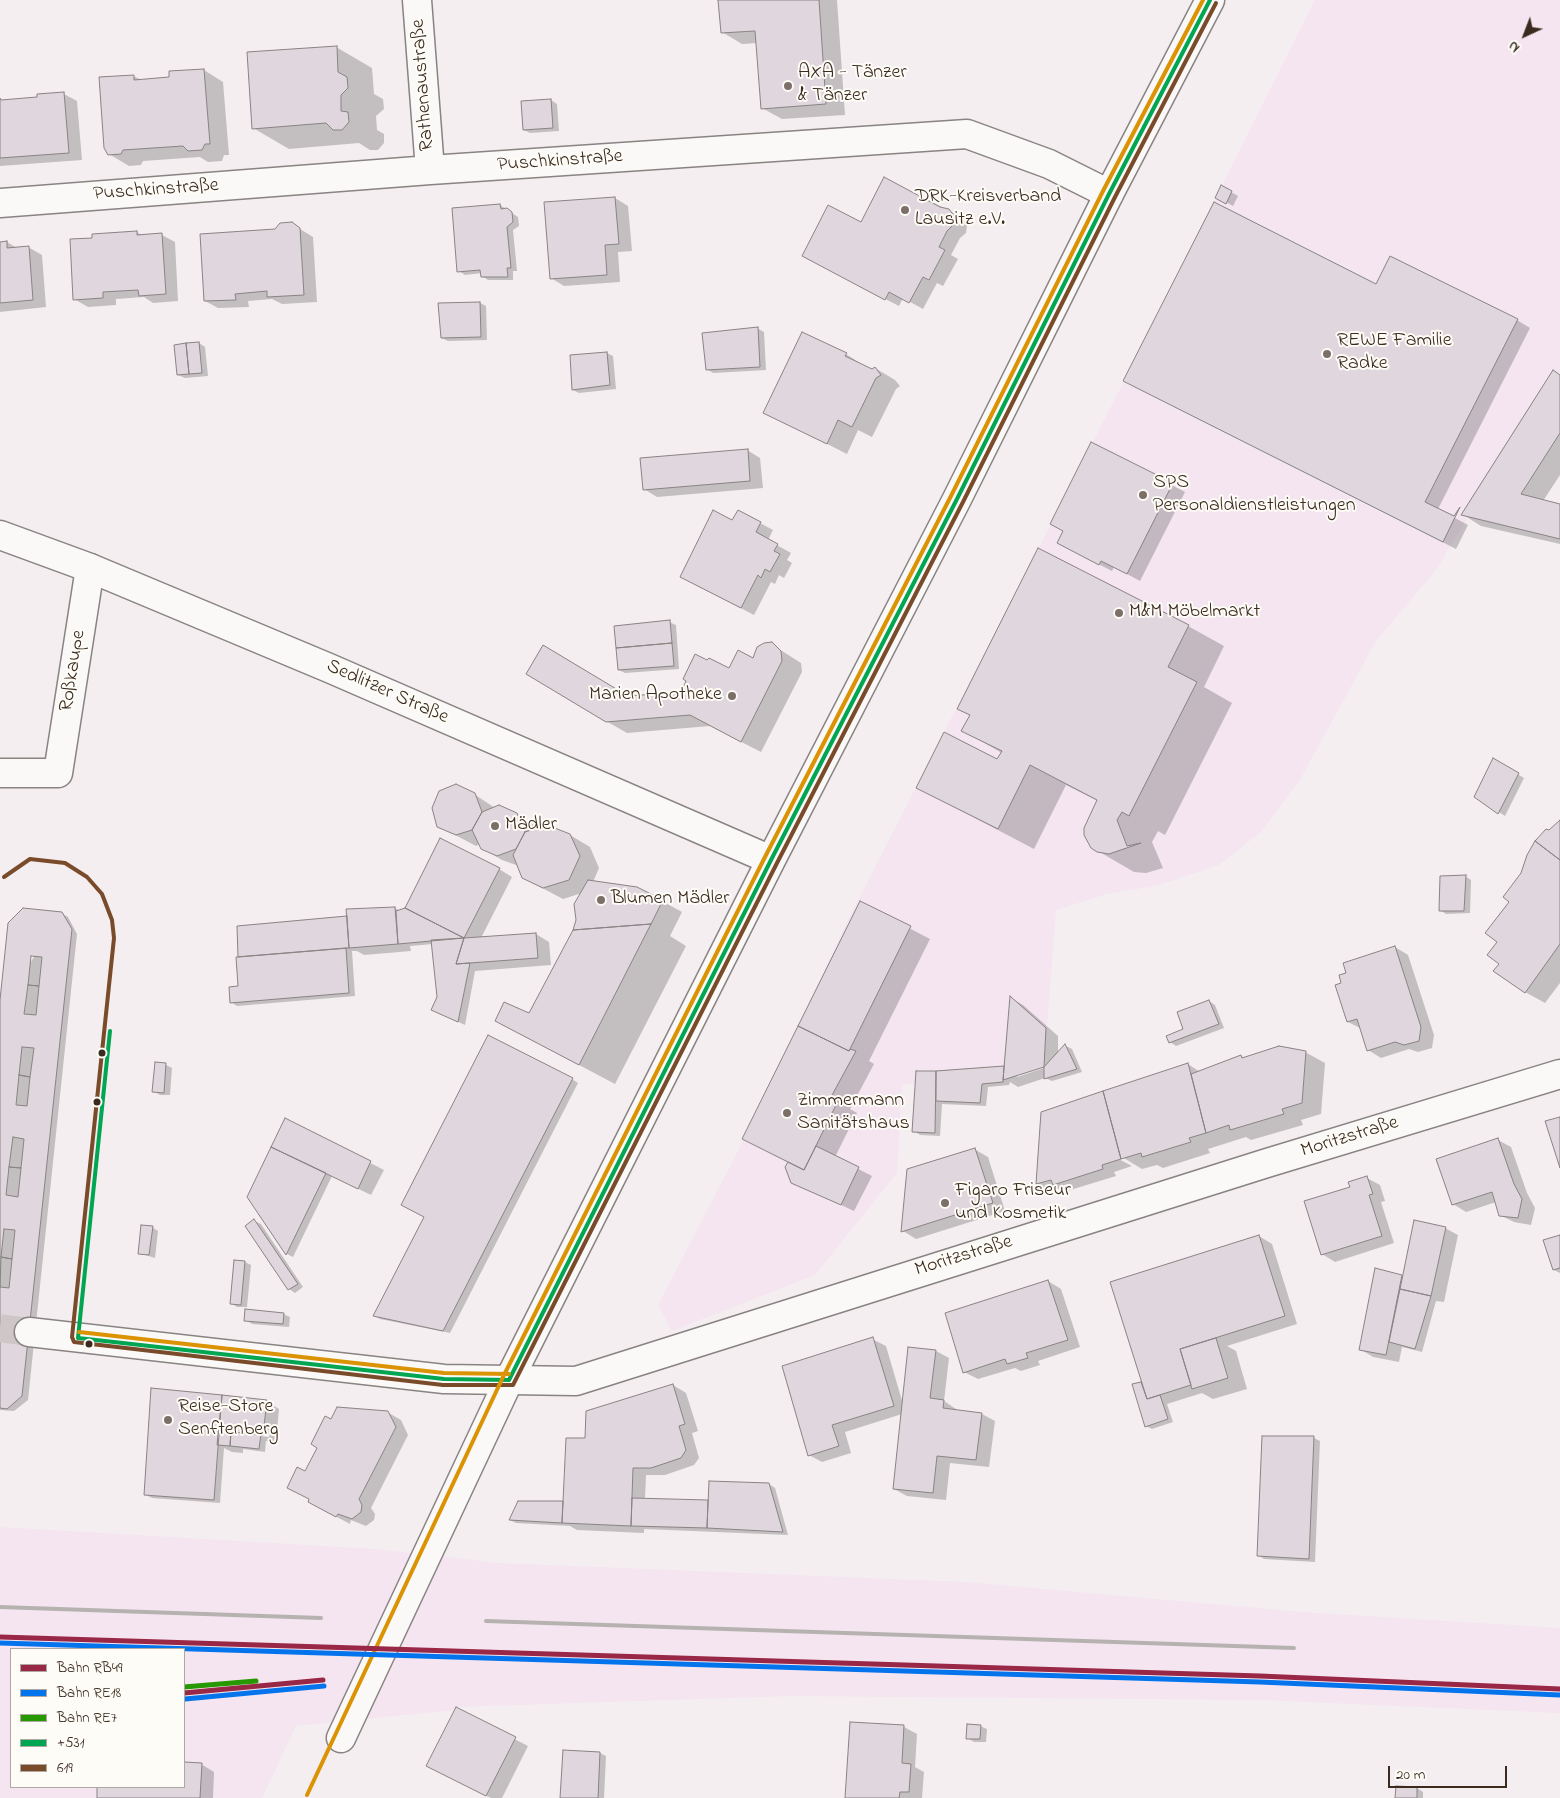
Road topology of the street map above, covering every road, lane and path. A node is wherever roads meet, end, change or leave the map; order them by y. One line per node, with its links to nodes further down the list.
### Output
1 (417, 0): 3 (street, Rathenaustraße)
2 (1210, 0): 4 (street)
3 (430, 170): 4 (street, Puschkinstraße); 5 (street, Puschkinstraße)
4 (1109, 194): 9 (street)
5 (0, 203)
6 (0, 535): 7 (street, Sedlitzer Straße)
7 (90, 568): 8 (street, Roßkaupe); 9 (street, Sedlitzer Straße)
8 (0, 774)
9 (771, 860): 12 (street)
10 (1560, 1074): 12 (street, Moritzstraße)
11 (29, 1332): 12 (street, Moritzstraße)
12 (509, 1380): 13 (street)
13 (341, 1738)

